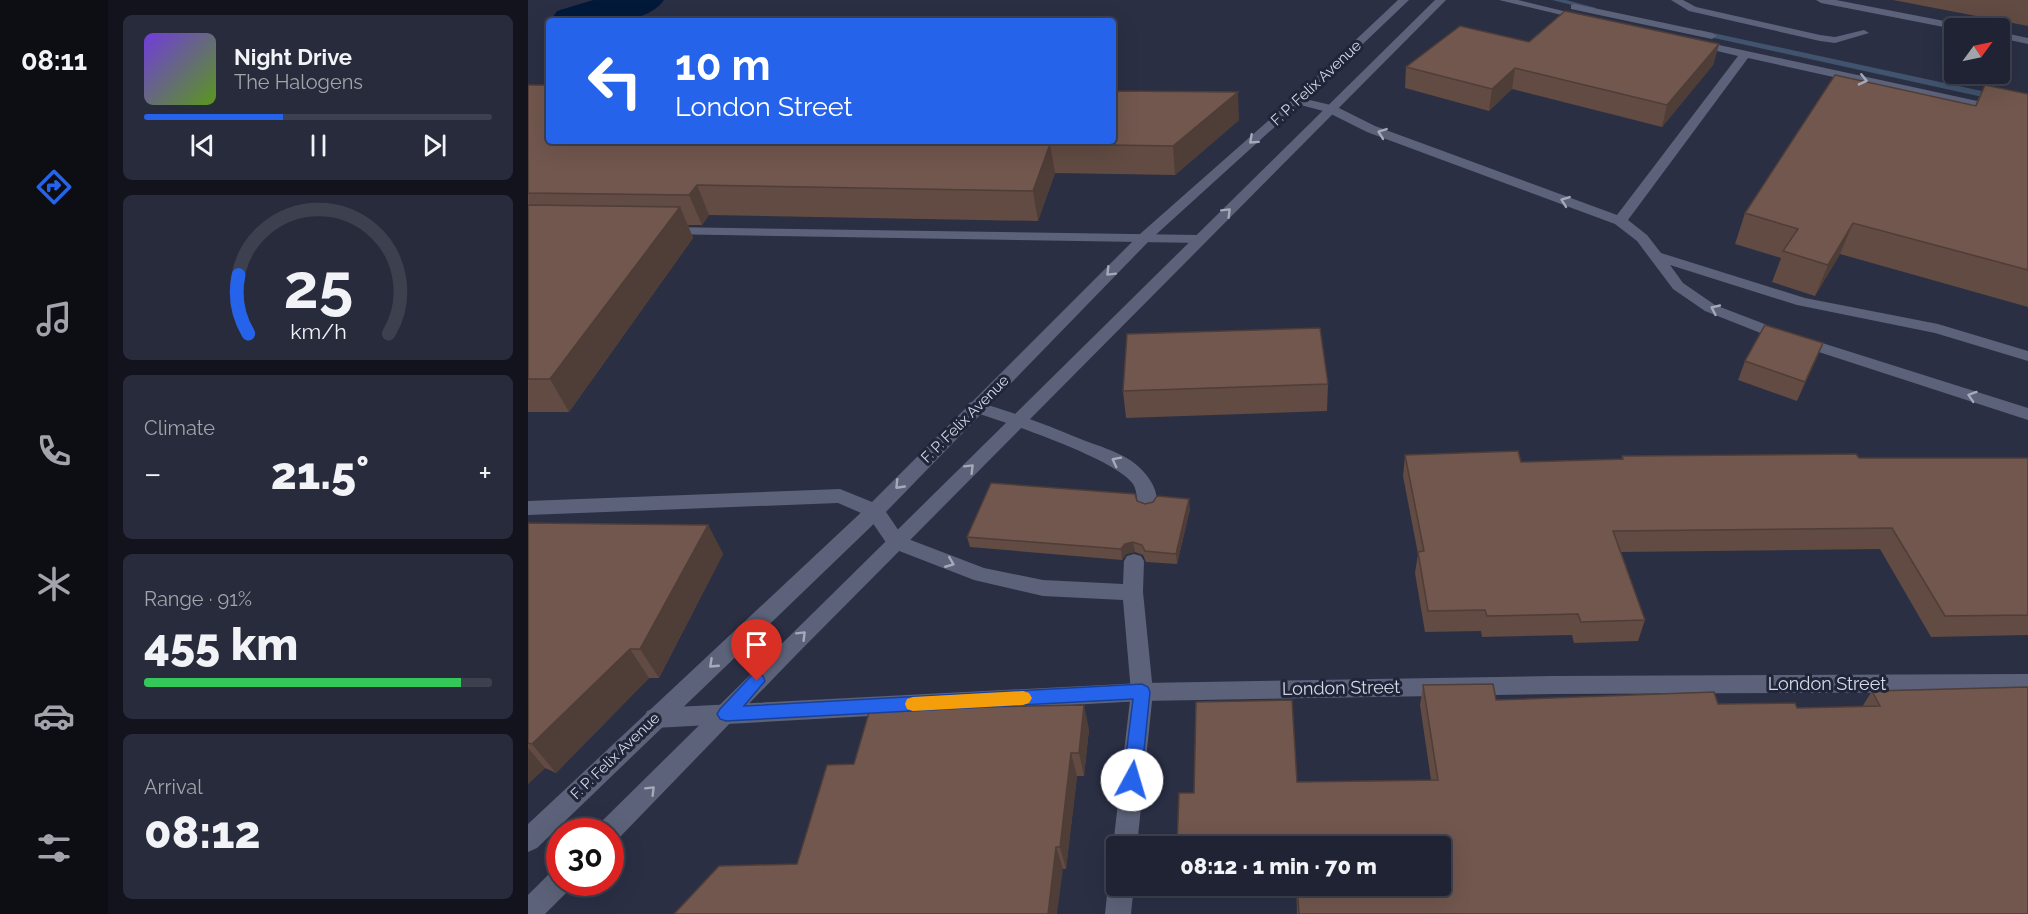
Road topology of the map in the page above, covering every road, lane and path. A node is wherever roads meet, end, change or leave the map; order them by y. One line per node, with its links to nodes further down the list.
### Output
1 (1404, 0): 12 (main road, F. P. Felix Avenue)
2 (1441, 0): 14 (main road, F. P. Felix Avenue)
3 (1504, 0): 11 (main road)
4 (1544, 0): 13 (main road)
5 (1676, 0): 8 (main road)
6 (1821, 0): 7 (main road)
7 (1944, 24)
8 (1864, 33)
9 (2010, 37): 10 (main road)
10 (2028, 41)
11 (1744, 54): 15 (main road, one-way to 15); 16 (main road)
12 (1297, 101): 14 (main road); 18 (main road, F. P. Felix Avenue, one-way to 18)
13 (2028, 105)
14 (1332, 109): 16 (main road, one-way to 14); 19 (main road, F. P. Felix Avenue, one-way to 14)
15 (2028, 116)
16 (1620, 221): 20 (main road)
17 (657, 231): 18 (main road)
18 (1145, 237): 19 (main road); 22 (main road, F. P. Felix Avenue, one-way to 22)
19 (1200, 239): 24 (main road, F. P. Felix Avenue)
20 (1658, 257): 21 (main road); 23 (main road, one-way to 20)
21 (2028, 356)
22 (975, 407): 24 (main road); 27 (main road, F. P. Felix Avenue, one-way to 27)
23 (2028, 414)
24 (1019, 420): 25 (main road, one-way to 24); 28 (main road, F. P. Felix Avenue, one-way to 24)
25 (1147, 506)
26 (528, 508): 27 (main road)
27 (875, 511): 28 (main road); 34 (main road, F. P. Felix Avenue, one-way to 34)
28 (896, 542): 30 (main road, one-way to 30); 33 (main road, F. P. Felix Avenue, one-way to 28)
29 (1134, 561): 30 (main road)
30 (1133, 592): 32 (main road)
31 (2028, 683): 32 (main road, London Street)
32 (1142, 692): 33 (main road, London Street); 36 (main road)
33 (726, 714): 34 (main road, London Street); 35 (main road, F. P. Felix Avenue, one-way to 33)
34 (656, 718): 37 (main road, F. P. Felix Avenue)
35 (622, 818)
36 (1126, 836)
37 (528, 840)
38 (546, 895): 40 (main road)
39 (1120, 896): 41 (main road)
40 (528, 913)
41 (1118, 914)

